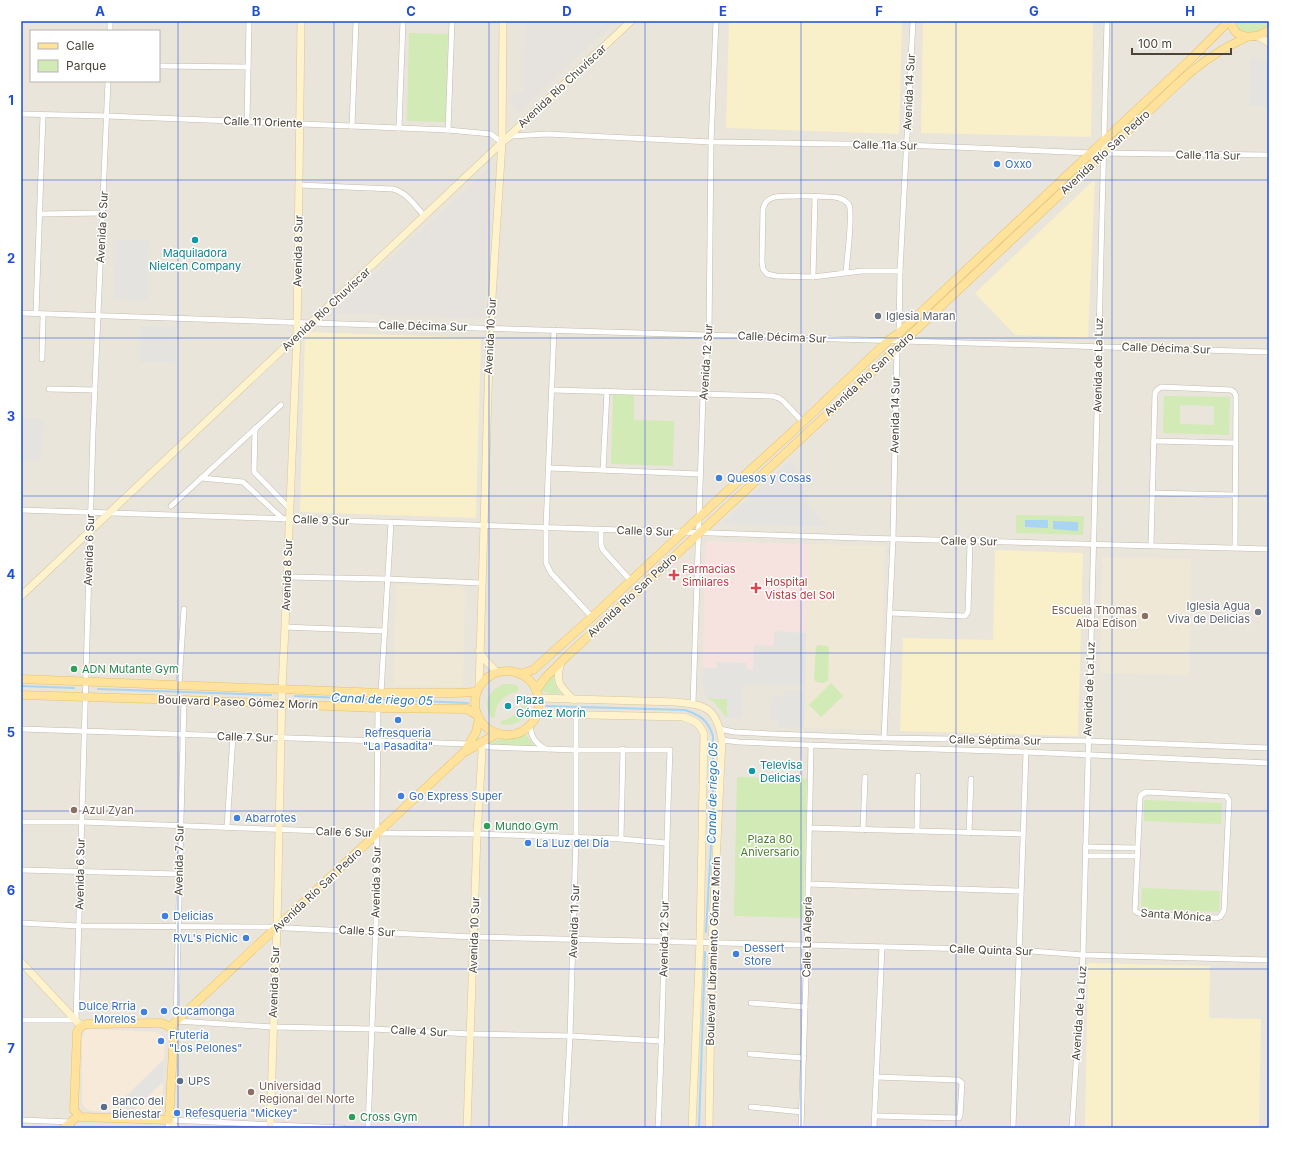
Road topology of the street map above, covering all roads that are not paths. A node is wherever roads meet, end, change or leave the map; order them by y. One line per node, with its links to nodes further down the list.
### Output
1 (249, 21): 18 (street)
2 (302, 21): 24 (main road, Avenida 8 Sur)
3 (356, 21): 25 (street)
4 (403, 21): 26 (street)
5 (446, 21): 6 (street)
6 (452, 21): 27 (street)
7 (503, 21): 30 (main road, Avenida 10 Sur)
8 (632, 21): 30 (main road, Avenida Río Chuviscar)
9 (716, 21): 29 (street, Avenida 12 Sur)
10 (913, 21): 31 (street, Avenida 14 Sur)
11 (1107, 21): 28 (street, Avenida de La Luz)
12 (1230, 21): 15 (main road); 28 (main road, Avenida Río San Pedro)
13 (1269, 30): 14 (main road, Avenida Río San Pedro)
14 (1258, 36): 15 (main road, Avenida Río San Pedro); 16 (main road)
15 (1247, 38): 33 (main road, Avenida Río San Pedro)
16 (1269, 42)
17 (160, 66): 18 (street)
18 (248, 67): 23 (street)
19 (108, 82): 22 (street, Avenida 6 Sur)
20 (21, 114): 21 (street, Calle 11 Oriente)
21 (43, 115): 22 (street, Calle 11 Oriente); 38 (street)
22 (107, 116): 23 (street, Calle 11 Oriente); 37 (street, Avenida 6 Sur)
23 (247, 122): 24 (street, Calle 11 Oriente)
24 (300, 124): 25 (street, Calle 11 Oriente); 35 (main road, Avenida 8 Sur)
25 (352, 126): 26 (street, Calle 11 Oriente)
26 (399, 128): 27 (street, Calle 11 Oriente)
27 (448, 130): 30 (street, Calle 11 Oriente)
28 (1104, 141): 32 (main road, Avenida Río San Pedro); 33 (street, Avenida de La Luz)
29 (711, 142): 30 (street, Calle 11a Sur); 31 (street, Calle 11a Sur); 51 (street, Avenida 12 Sur)
30 (502, 143): 39 (main road, Avenida Río Chuviscar); 49 (main road, Avenida 10 Sur)
31 (906, 145): 32 (street, Calle 11a Sur); 40 (street, Avenida 14 Sur)
32 (1091, 153): 33 (street, Calle 11a Sur); 54 (main road, Avenida Río San Pedro)
33 (1103, 153): 34 (street, Calle 11a Sur); 54 (main road, Avenida Río San Pedro); 55 (street, Avenida de La Luz)
34 (1269, 155)
35 (299, 185): 39 (street); 47 (main road, Avenida 8 Sur)
36 (815, 197): 41 (street); 42 (street); 42 (street)
37 (103, 213): 38 (street); 46 (street, Avenida 6 Sur)
38 (40, 214): 44 (street)
39 (424, 216): 48 (main road, Avenida Río Chuviscar)
40 (900, 271): 41 (street); 54 (street, Avenida 14 Sur)
41 (846, 272): 42 (street)
42 (813, 276)
43 (21, 313): 44 (street, Calle Décima Sur)
44 (36, 313): 45 (street, Calle Décima Sur)
45 (43, 314): 46 (street, Calle Décima Sur); 57 (street)
46 (98, 315): 47 (street, Calle Décima Sur); 59 (street, Avenida 6 Sur)
47 (296, 322): 48 (street, Calle Décima Sur); 52 (main road, Avenida 8 Sur)
48 (311, 323): 49 (street, Calle Décima Sur); 52 (main road, Avenida Río Chuviscar)
49 (490, 328): 50 (street, Calle Décima Sur); 82 (main road, Avenida 10 Sur)
50 (554, 330): 51 (street, Calle Décima Sur); 60 (street)
51 (709, 334): 53 (street, Calle Décima Sur); 62 (street, Avenida 12 Sur)
52 (297, 336): 75 (main road, Avenida 8 Sur); 78 (main road, Avenida Río Chuviscar)
53 (889, 340): 54 (main road, Avenida Río San Pedro); 64 (main road, Avenida Río San Pedro)
54 (900, 340): 55 (street, Calle Décima Sur); 87 (main road, Avenida Río San Pedro); 88 (street, Avenida 14 Sur)
55 (1098, 346): 56 (street, Calle Décima Sur); 90 (street, Avenida de La Luz)
56 (1269, 352)
57 (42, 359)
58 (49, 389): 59 (street)
59 (95, 390): 77 (street, Avenida 6 Sur)
60 (552, 390): 61 (street); 68 (street)
61 (607, 392): 62 (street); 69 (street)
62 (703, 395): 64 (street); 70 (street, Avenida 12 Sur)
63 (281, 405): 65 (street)
64 (803, 422): 79 (main road, Avenida Río San Pedro)
65 (255, 428): 71 (street); 75 (street)
66 (1154, 441): 67 (street); 67 (street); 72 (street)
67 (1236, 443): 73 (street)
68 (549, 468): 69 (street); 83 (street)
69 (603, 470): 70 (street)
70 (700, 474): 79 (street, Avenida 12 Sur)
71 (201, 478): 74 (street); 80 (street)
72 (1152, 493): 73 (street); 91 (street)
73 (1235, 495): 92 (street)
74 (171, 506)
75 (290, 509): 80 (main road, Avenida 8 Sur)
76 (21, 510): 77 (street, Calle 9 Sur)
77 (91, 513): 78 (street, Calle 9 Sur); 85 (street, Avenida 6 Sur)
78 (109, 513): 80 (street, Calle 9 Sur); 85 (main road, Avenida Río Chuviscar)
79 (699, 517): 86 (main road, Avenida Río San Pedro); 87 (street, Avenida 12 Sur)
80 (286, 519): 81 (street, Calle 9 Sur); 94 (main road, Avenida 8 Sur)
81 (390, 523): 82 (street, Calle 9 Sur); 95 (street)
82 (483, 526): 83 (street, Calle 9 Sur); 97 (main road, Avenida 10 Sur)
83 (546, 528): 84 (street, Calle 9 Sur); 101 (street)
84 (600, 530): 86 (street, Calle 9 Sur); 96 (street)
85 (90, 531): 98 (main road, Avenida Río Chuviscar); 109 (street, Avenida 6 Sur)
86 (682, 532): 87 (street, Calle 9 Sur); 96 (main road, Avenida Río San Pedro)
87 (699, 533): 88 (street, Calle 9 Sur); 105 (main road, Avenida Río San Pedro); 121 (street, Avenida 12 Sur)
88 (893, 539): 89 (street, Calle 9 Sur); 100 (street, Avenida 14 Sur)
89 (970, 542): 90 (street, Calle 9 Sur); 100 (street)
90 (1094, 543): 91 (street, Calle 9 Sur); 137 (street, Avenida de La Luz)
91 (1151, 545): 92 (street, Calle 9 Sur)
92 (1235, 547): 93 (street, Calle 9 Sur)
93 (1269, 549)
94 (287, 576): 95 (street); 102 (main road, Avenida 8 Sur)
95 (387, 579): 97 (street); 103 (street)
96 (631, 582): 101 (main road, Avenida Río San Pedro)
97 (481, 583): 104 (main road, Avenida 10 Sur)
98 (21, 596)
99 (184, 609): 110 (street)
100 (890, 613): 134 (street, Avenida 14 Sur)
101 (592, 617): 107 (main road, Avenida Río San Pedro)
102 (285, 628): 103 (street); 111 (main road, Avenida 8 Sur)
103 (384, 631): 114 (street)
104 (479, 651): 106 (main road); 112 (main road, Avenida 10 Sur)
105 (561, 661): 113 (main road, Avenida Río San Pedro); 119 (main road)
106 (497, 672): 107 (main road); 112 (main road)
107 (520, 674): 113 (main road, Avenida Río San Pedro)
108 (21, 679): 109 (main road, Boulevard Paseo Gómez Morín)
109 (85, 681): 110 (main road, Boulevard Paseo Gómez Morín); 116 (street, Avenida 6 Sur)
110 (179, 685): 111 (main road, Boulevard Paseo Gómez Morín)
111 (282, 689): 114 (main road, Boulevard Paseo Gómez Morín); 120 (main road, Avenida 8 Sur)
112 (478, 690): 114 (main road, Boulevard Paseo Gómez Morín); 125 (main road, Avenida Río San Pedro)
113 (536, 690): 117 (main road, Avenida Río San Pedro)
114 (381, 693)
115 (21, 695): 116 (main road, Boulevard Paseo Gómez Morín)
116 (85, 697): 118 (main road, Boulevard Paseo Gómez Morín); 129 (street, Avenida 6 Sur)
117 (538, 698): 119 (main road, Boulevard Libramiento Gómez Morín); 123 (main road, Avenida Río San Pedro)
118 (184, 700): 120 (main road, Boulevard Paseo Gómez Morín); 131 (street, Avenida 7 Sur)
119 (574, 700): 121 (main road, Boulevard Libramiento Gómez Morín)
120 (281, 703): 122 (main road, Boulevard Paseo Gómez Morín); 133 (main road, Avenida 8 Sur)
121 (693, 704): 128 (main road, Boulevard Libramiento Gómez Morín)
122 (378, 708): 125 (main road, Boulevard Paseo Gómez Morín); 136 (street, Avenida 9 Sur)
123 (536, 715): 124 (main road, Boulevard Libramiento Gómez Morín); 126 (main road, Avenida Río San Pedro)
124 (576, 715): 144 (street, Avenida 11 Sur); 184 (main road, Boulevard Libramiento Gómez Morín)
125 (479, 717): 130 (main road); 139 (main road, Avenida Río San Pedro)
126 (530, 724): 130 (main road, Avenida Río San Pedro); 142 (street)
127 (21, 730): 129 (street, Calle 7 Sur)
128 (720, 730): 134 (street, Calle Séptima Sur); 135 (main road, Boulevard Libramiento Gómez Morín)
129 (83, 732): 131 (street, Calle 7 Sur); 153 (street, Avenida 6 Sur)
130 (498, 733): 138 (main road, Avenida Río San Pedro)
131 (183, 735): 132 (street, Calle 7 Sur); 154 (street, Avenida 7 Sur)
132 (233, 736): 133 (street, Calle 7 Sur); 155 (street)
133 (281, 738): 136 (street, Calle 7 Sur); 157 (main road, Avenida 8 Sur)
134 (884, 738): 137 (street, Calle Séptima Sur)
135 (722, 740): 140 (street, Calle Séptima Sur); 185 (main road, Boulevard Libramiento Gómez Morín)
136 (377, 741): 139 (street, Calle 7 Sur); 161 (street, Avenida 9 Sur)
137 (1088, 741): 141 (street, Calle Séptima Sur); 147 (street, Avenida de La Luz)
138 (481, 742): 142 (street); 146 (main road, Avenida Río San Pedro); 162 (main road, Avenida 10 Sur)
139 (469, 744): 146 (main road, Avenida Río San Pedro)
140 (811, 745): 145 (street, Calle Séptima Sur); 156 (street, Calle La Alegría)
141 (1269, 748)
142 (545, 749): 144 (street)
143 (623, 749): 144 (street); 165 (street); 166 (street, Avenida 12 Sur)
144 (576, 750): 164 (street, Avenida 11 Sur)
145 (1026, 752): 147 (street, Calle Séptima Sur); 163 (street)
146 (463, 753): 161 (main road, Avenida Río San Pedro)
147 (1087, 756): 148 (street, Calle Séptima Sur); 167 (street, Avenida de La Luz)
148 (1269, 763)
149 (918, 776): 159 (street)
150 (865, 777): 158 (street)
151 (971, 779): 160 (street)
152 (21, 822): 153 (street, Calle 6 Sur)
153 (82, 822): 154 (street, Calle 6 Sur); 172 (street, Avenida 6 Sur)
154 (180, 827): 155 (street, Calle 6 Sur); 173 (street, Avenida 7 Sur)
155 (227, 827): 157 (street, Calle 6 Sur)
156 (810, 828): 158 (street); 174 (street, Calle La Alegría)
157 (279, 829): 161 (street, Calle 6 Sur); 179 (main road, Avenida 8 Sur)
158 (863, 830): 159 (street)
159 (917, 831): 160 (street)
160 (969, 833): 163 (street)
161 (377, 834): 162 (street, Calle 6 Sur); 179 (main road, Avenida Río San Pedro); 180 (street, Avenida 9 Sur)
162 (477, 834): 164 (street, Calle 6 Sur); 181 (main road, Avenida 10 Sur)
163 (1023, 834): 175 (street)
164 (576, 838): 165 (street, Calle 6 Sur); 182 (street, Avenida 11 Sur)
165 (621, 839): 166 (street, Calle 6 Sur)
166 (666, 843): 183 (street, Avenida 12 Sur)
167 (1085, 847): 168 (street); 169 (street, Avenida de La Luz)
168 (1137, 848): 170 (street, Santa Mónica); 170 (street, Santa Mónica)
169 (1085, 856): 170 (street); 189 (street, Avenida de La Luz)
170 (1137, 856)
171 (21, 870): 172 (street)
172 (81, 872): 173 (street); 177 (street, Avenida 6 Sur)
173 (179, 874): 178 (street, Avenida 7 Sur)
174 (808, 884): 175 (street); 186 (street, Calle La Alegría)
175 (1020, 891): 188 (street)
176 (21, 923): 177 (street, Calle 5 Sur)
177 (79, 926): 178 (street, Calle 5 Sur); 196 (street, Avenida 6 Sur)
178 (178, 927): 179 (street, Calle 5 Sur); 195 (street, Avenida 7 Sur)
179 (277, 927): 180 (street, Calle 5 Sur); 195 (main road, Avenida Río San Pedro); 198 (main road, Avenida 8 Sur)
180 (375, 932): 181 (street, Calle 5 Sur); 199 (street, Avenida 9 Sur)
181 (474, 937): 182 (street, Calle 5 Sur); 200 (main road, Avenida 10 Sur)
182 (573, 938): 183 (street, Calle 5 Sur); 201 (street, Avenida 11 Sur)
183 (664, 942): 184 (street, Calle 5 Sur); 202 (street, Avenida 12 Sur)
184 (700, 942): 185 (street, Calle 5 Sur); 220 (main road, Boulevard Libramiento Gómez Morín)
185 (712, 942): 186 (street, Calle Quinta Sur); 221 (main road, Boulevard Libramiento Gómez Morín)
186 (807, 946): 187 (street, Calle Quinta Sur); 193 (street, Calle La Alegría)
187 (882, 947): 188 (street, Calle Quinta Sur); 205 (street)
188 (1018, 950): 189 (street, Calle Quinta Sur); 224 (street)
189 (1083, 955): 190 (street, Calle Quinta Sur); 225 (street, Avenida de La Luz)
190 (1269, 960)
191 (21, 962): 196 (main road)
192 (751, 1003): 193 (street)
193 (805, 1007): 204 (street, Calle La Alegría)
194 (21, 1020): 196 (street)
195 (176, 1021): 197 (main road, Avenida Río San Pedro); 198 (street, Calle 4 Sur)
196 (78, 1023): 197 (main road); 208 (main road, Avenida 6 Sur)
197 (170, 1027): 211 (main road)
198 (273, 1027): 199 (street, Calle 4 Sur); 213 (main road, Avenida 8 Sur)
199 (372, 1029): 200 (street, Calle 4 Sur); 216 (street, Avenida 9 Sur)
200 (471, 1034): 201 (street, Calle 4 Sur); 217 (main road, Avenida 10 Sur)
201 (570, 1036): 202 (street, Calle 4 Sur); 218 (street, Avenida 11 Sur)
202 (662, 1041): 219 (street, Avenida 12 Sur)
203 (750, 1054): 204 (street)
204 (804, 1058): 207 (street, Calle La Alegría)
205 (876, 1077): 209 (street); 209 (street)
206 (751, 1107): 207 (street)
207 (802, 1112): 222 (street, Calle La Alegría)
208 (78, 1116): 211 (main road); 212 (main road)
209 (875, 1116): 223 (street)
210 (21, 1120): 212 (street)
211 (168, 1124): 213 (street); 214 (main road)
212 (68, 1126)
213 (270, 1127): 215 (street)
214 (176, 1128)
215 (343, 1128)
216 (368, 1128)
217 (467, 1128)
218 (565, 1128)
219 (658, 1128)
220 (692, 1128)
221 (709, 1128)
222 (801, 1128)
223 (874, 1128)
224 (1013, 1128)
225 (1072, 1128)

